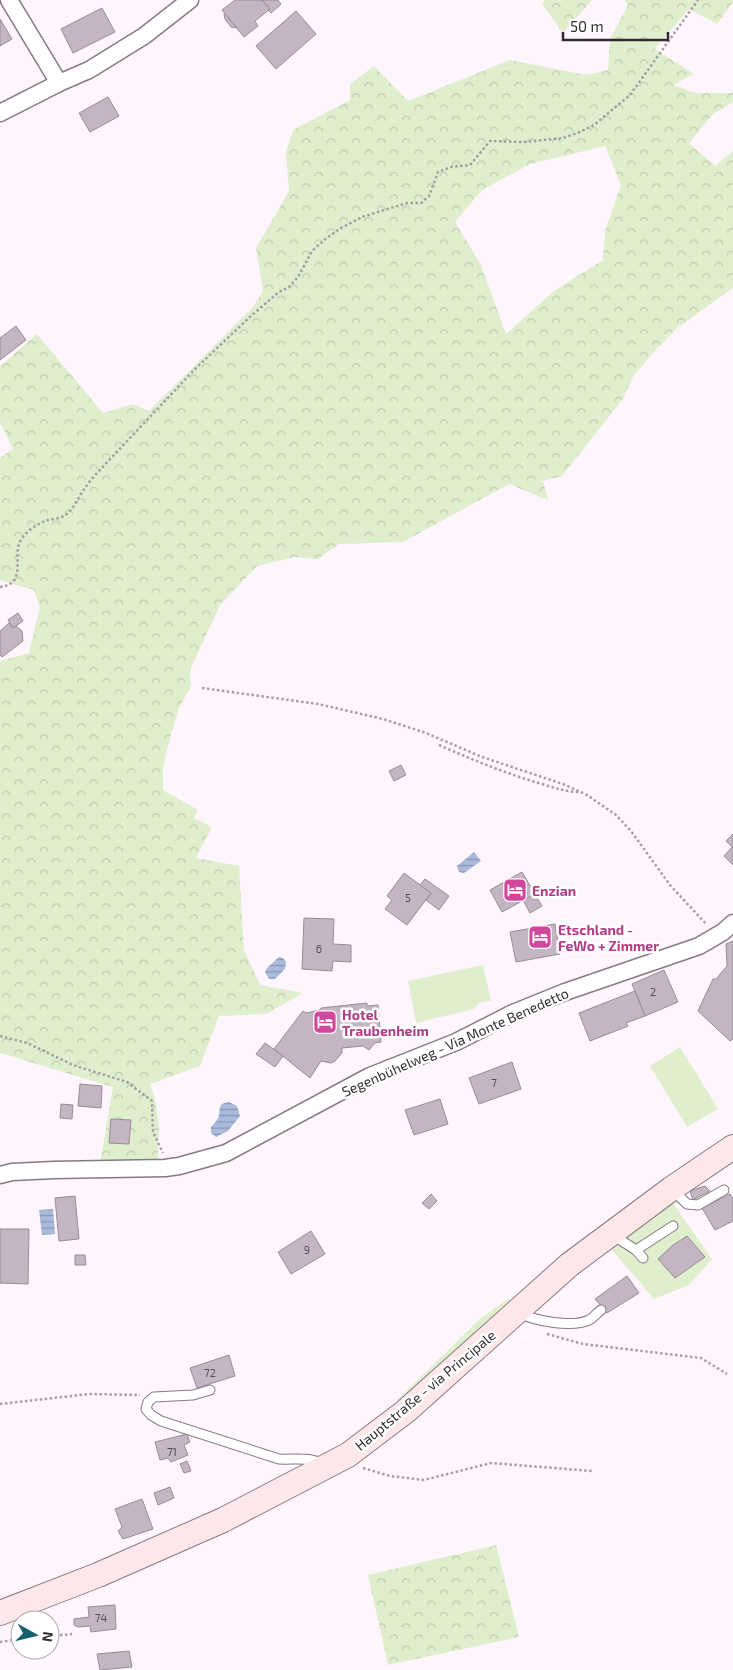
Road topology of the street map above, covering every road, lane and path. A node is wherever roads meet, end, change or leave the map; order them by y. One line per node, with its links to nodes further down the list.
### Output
1 (9, 0): 4 (street)
2 (190, 0): 4 (street)
3 (698, 0): 6 (path)
4 (59, 83): 5 (street)
5 (0, 113)
6 (0, 586)
7 (202, 688): 9 (path)
8 (439, 745): 9 (path)
9 (582, 792): 11 (path)
10 (733, 923): 11 (street, Segenbühelweg - Via Monte Benedetto)
11 (717, 935): 14 (street, Segenbühelweg - Via Monte Benedetto)
12 (0, 1036): 14 (path)
13 (733, 1147): 16 (street, Hauptstraße - via Principale)
14 (180, 1166): 15 (street, Segenbühelweg - Via Monte Benedetto)
15 (0, 1175)
16 (671, 1189): 17 (lane); 19 (street, Hauptstraße - via Principale)
17 (724, 1190)
18 (673, 1226): 20 (lane)
19 (611, 1234): 20 (lane); 23 (street, Hauptstraße - via Principale)
20 (636, 1250): 21 (lane)
21 (643, 1258)
22 (601, 1310): 23 (lane)
23 (516, 1312): 29 (street, Hauptstraße - via Principale)
24 (547, 1334): 25 (path)
25 (727, 1374)
26 (210, 1390): 27 (lane)
27 (162, 1396): 28 (path); 30 (lane)
28 (0, 1404)
29 (348, 1455): 30 (street, Hauptstraße - via Principale); 31 (path)
30 (326, 1466): 32 (street, Hauptstraße - via Principale)
31 (592, 1471)
32 (0, 1613)
33 (72, 1634): 34 (path)
34 (60, 1635)

